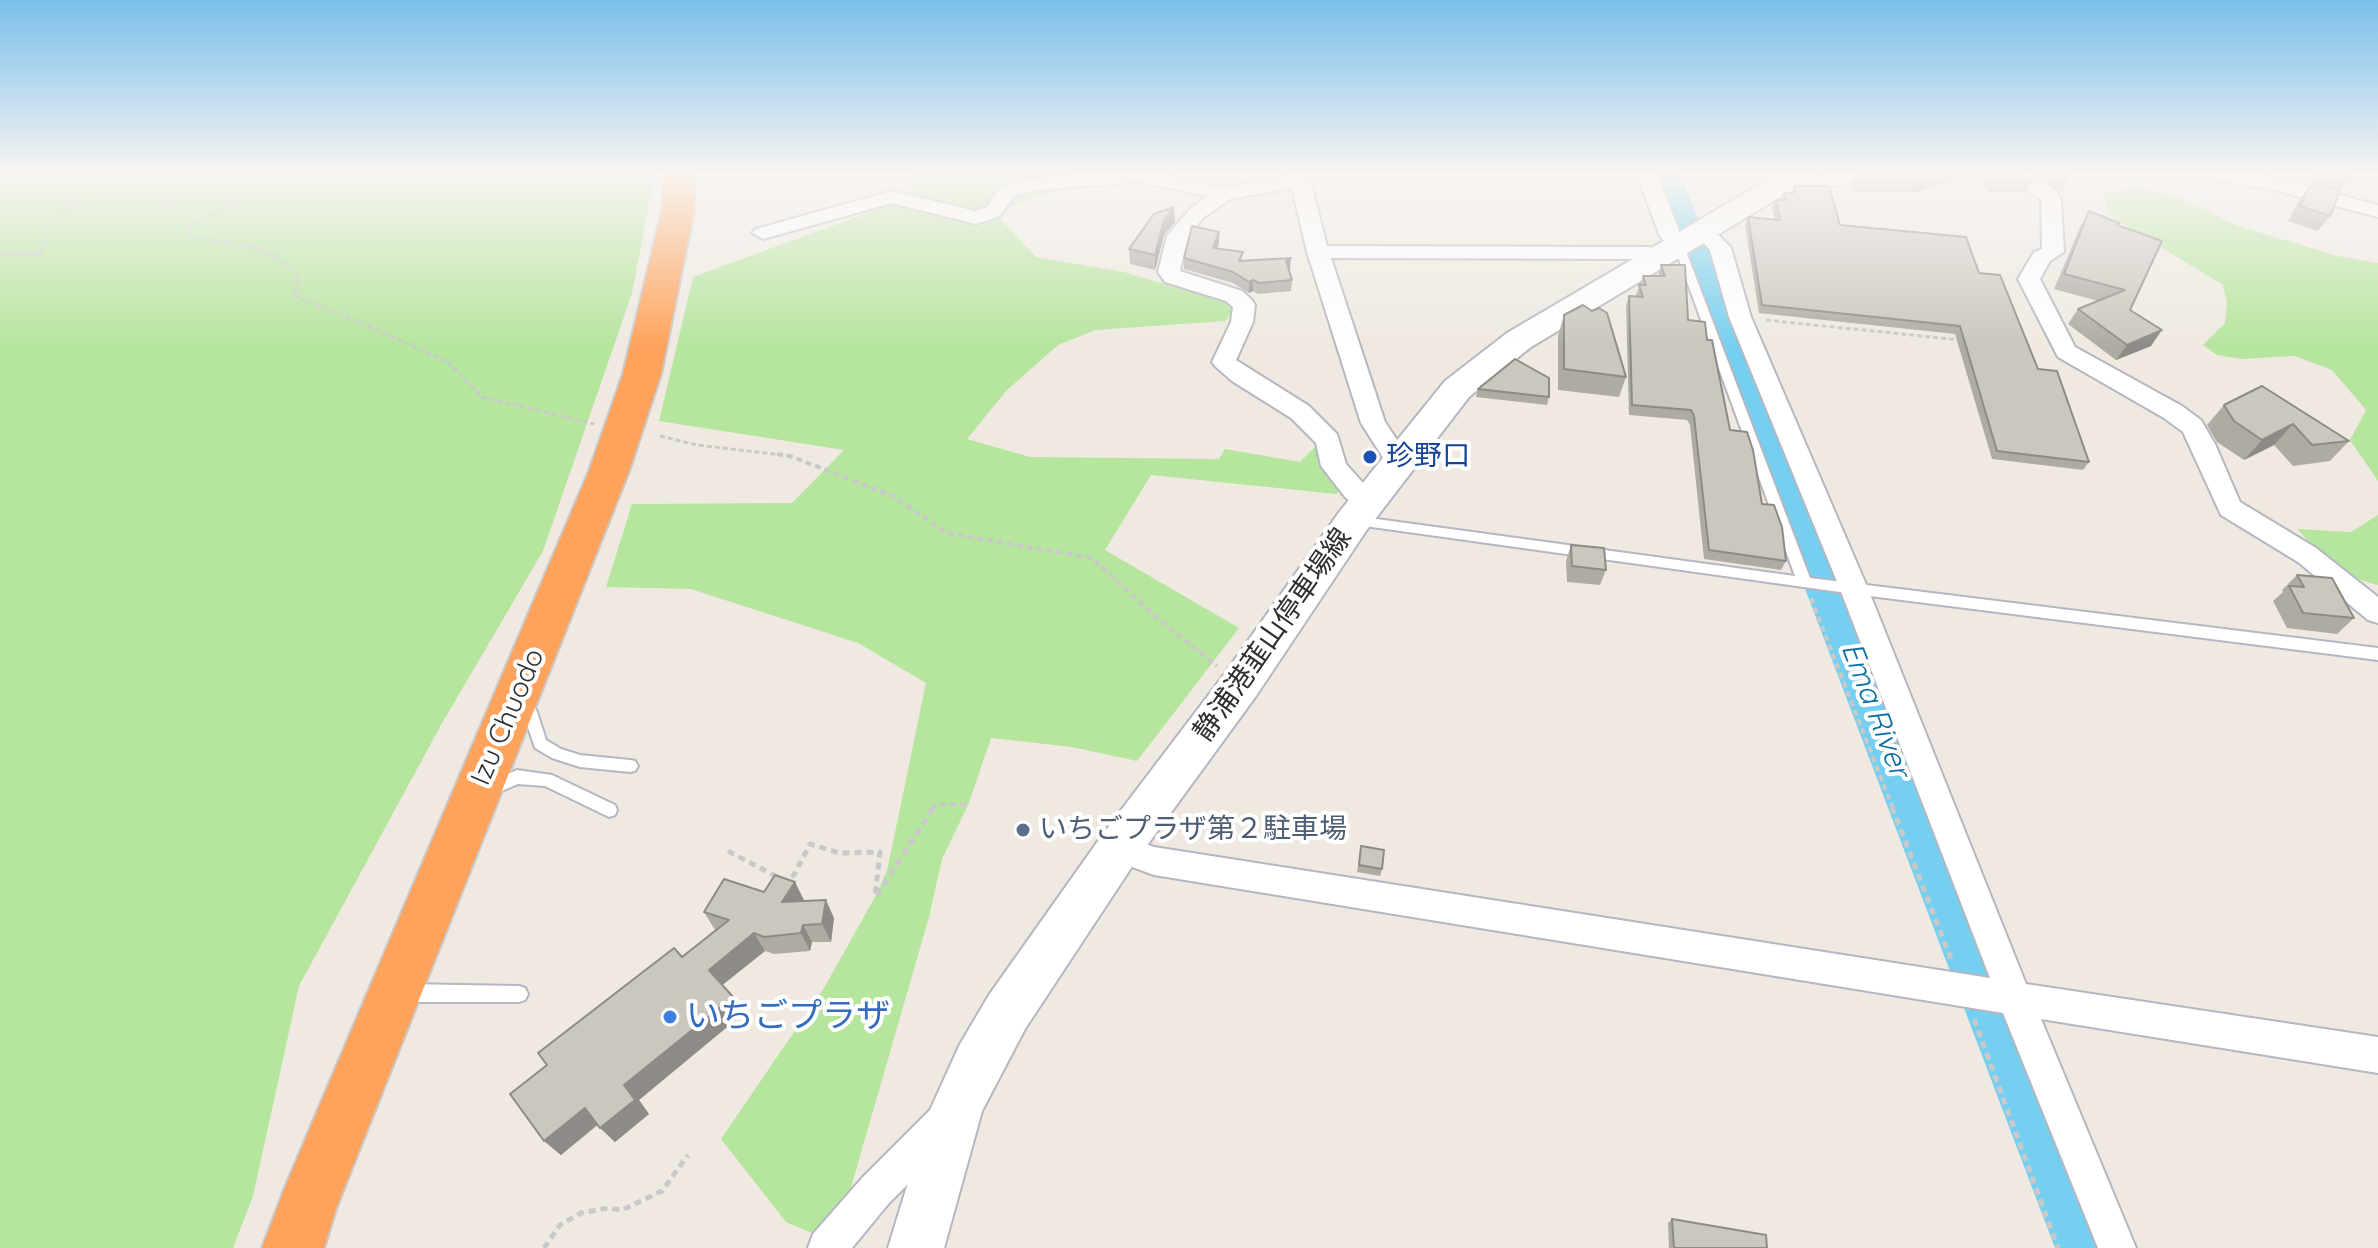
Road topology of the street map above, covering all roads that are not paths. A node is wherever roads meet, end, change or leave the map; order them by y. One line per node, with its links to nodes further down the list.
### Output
1 (674, 230): 23 (highway, Izu Chuodo)
2 (684, 230): 18 (highway, Izu Chuodo)
3 (773, 230): 9 (street)
4 (1183, 230): 13 (street)
5 (1313, 230): 11 (street)
6 (1669, 230): 10 (street)
7 (1705, 230): 10 (main road, 静浦港韮山停車場線)
8 (2052, 230): 16 (street)
9 (763, 233)
10 (1685, 242): 11 (street); 12 (main road, 静浦港韮山停車場線); 14 (lane); 15 (street)
11 (1318, 252): 12 (street)
12 (1398, 461): 13 (main road, 静浦港韮山停車場線)
13 (1360, 511): 14 (lane); 22 (main road, 静浦港韮山停車場線)
14 (1809, 582): 15 (lane)
15 (1847, 588): 17 (lane); 25 (street)
16 (2378, 612)
17 (2378, 654)
18 (530, 712): 19 (lane); 20 (highway, Izu Chuodo)
19 (630, 766)
20 (504, 781): 21 (lane); 23 (highway, Izu Chuodo)
21 (609, 810)
22 (1119, 848): 25 (street); 27 (main road, 静浦港韮山停車場線)
23 (408, 981): 24 (lane); 28 (highway, Izu Chuodo)
24 (519, 994)
25 (2007, 997): 26 (street); 31 (street)
26 (2378, 1055)
27 (957, 1108): 29 (street); 30 (main road, 静浦港韮山停車場線)
28 (303, 1238)
29 (827, 1248)
30 (916, 1248)
31 (2117, 1248)

